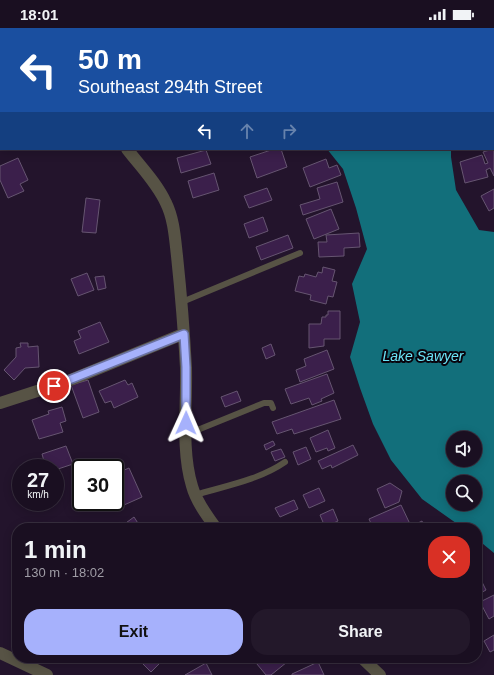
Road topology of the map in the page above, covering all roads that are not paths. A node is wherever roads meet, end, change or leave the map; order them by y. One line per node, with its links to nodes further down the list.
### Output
1 (128, 150): 3 (street)
2 (300, 253): 3 (lane)
3 (182, 302): 4 (street)
4 (184, 334): 5 (street); 7 (street)
5 (0, 403)
6 (273, 408): 7 (lane)
7 (186, 432): 9 (street)
8 (285, 462): 9 (lane)
9 (196, 495): 10 (street)
10 (213, 523)
11 (0, 653): 12 (street)
12 (12, 659)
13 (21, 663): 15 (street)
14 (367, 663): 16 (street)
15 (47, 675)
16 (380, 675)

